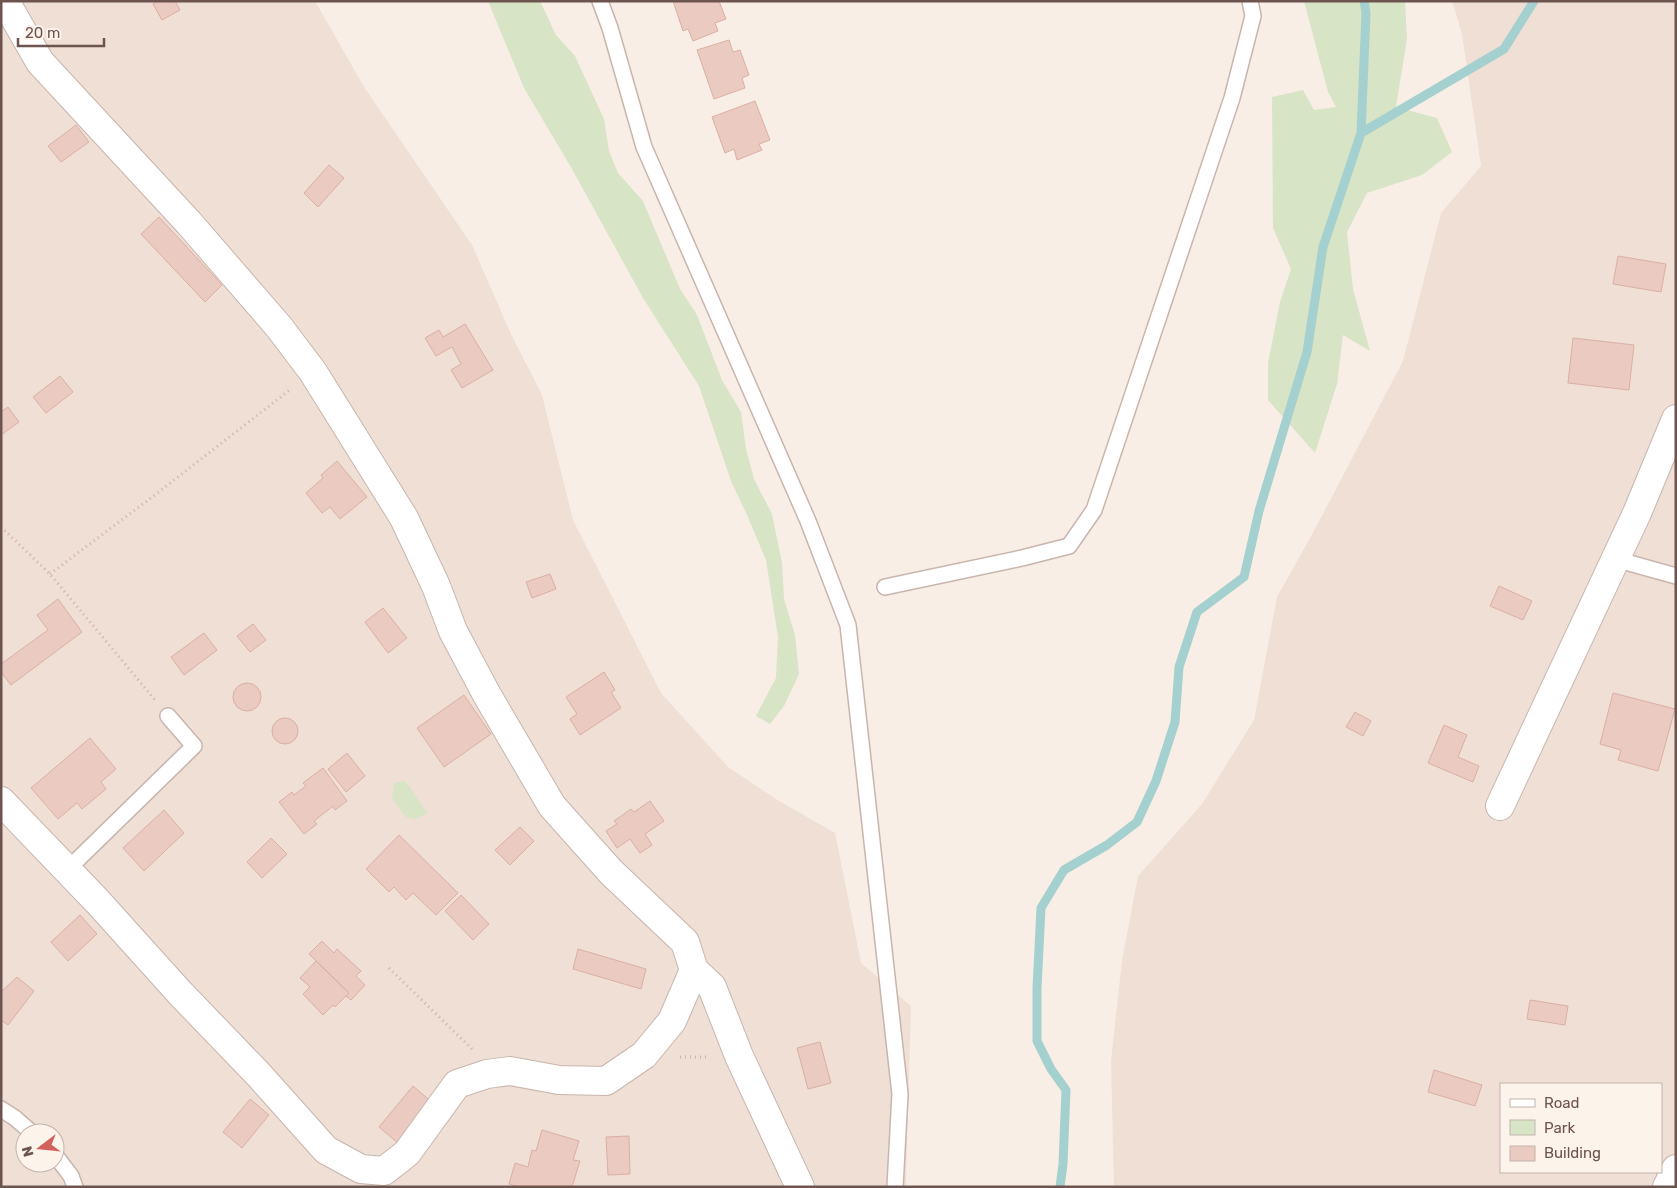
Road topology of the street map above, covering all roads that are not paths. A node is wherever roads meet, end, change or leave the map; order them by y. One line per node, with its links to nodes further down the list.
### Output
1 (4, 1): 12 (street)
2 (600, 1): 19 (lane)
3 (1250, 1): 7 (lane)
4 (1676, 419): 5 (street)
5 (1615, 560): 6 (lane); 10 (street)
6 (1676, 576)
7 (885, 588)
8 (168, 716): 11 (lane)
9 (1, 801): 11 (street)
10 (1500, 806)
11 (67, 870): 12 (street)
12 (694, 970): 18 (street)
13 (1, 1109): 14 (lane)
14 (21, 1123)
15 (65, 1168): 17 (lane)
16 (1676, 1169): 20 (street)
17 (75, 1187)
18 (800, 1187)
19 (895, 1187)
20 (1667, 1187)

